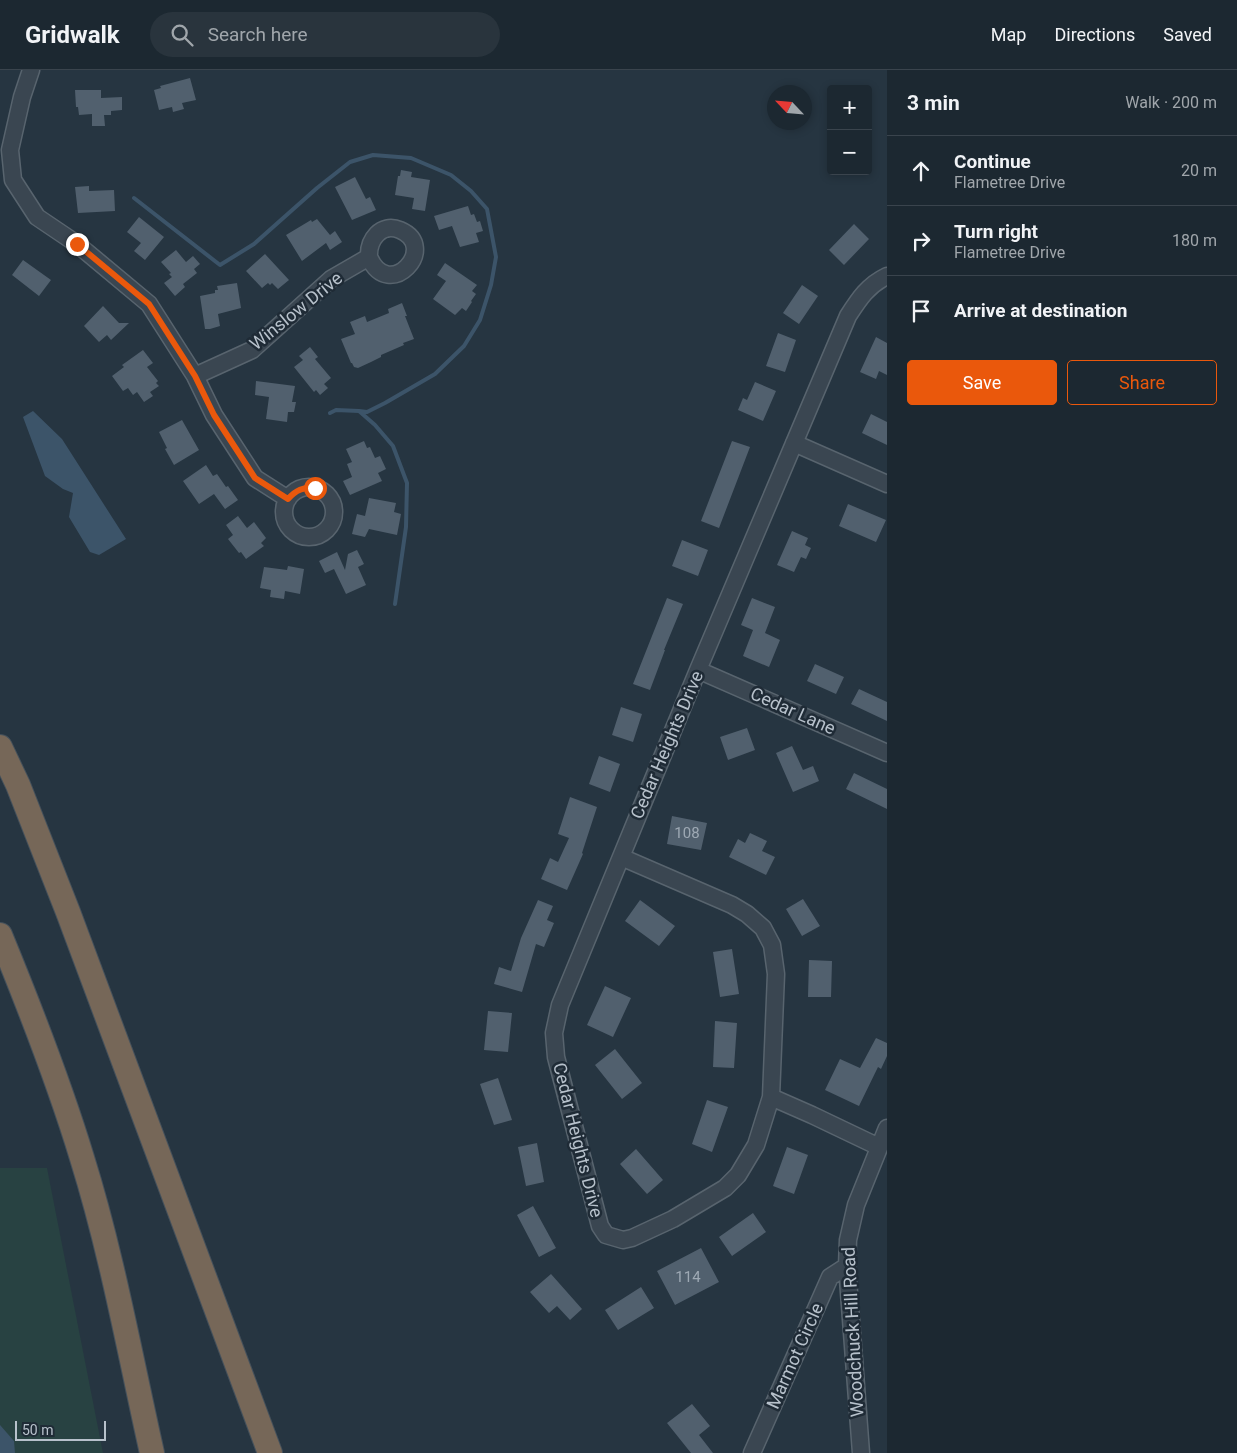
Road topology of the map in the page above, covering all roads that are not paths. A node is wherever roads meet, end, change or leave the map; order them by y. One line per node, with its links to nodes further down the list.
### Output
1 (32, 70): 4 (street)
2 (369, 257): 4 (street, Winslow Drive)
3 (887, 276): 5 (street, Cedar Heights Drive)
4 (195, 376): 7 (street)
5 (794, 442): 6 (street); 8 (street, Cedar Heights Drive)
6 (887, 484)
7 (288, 499)
8 (698, 670): 10 (street, Cedar Lane); 11 (street, Cedar Heights Drive)
9 (0, 747): 18 (highway)
10 (887, 753)
11 (620, 857): 13 (street); 13 (street, Cedar Heights Drive)
12 (0, 935): 17 (highway)
13 (771, 1097): 15 (street)
14 (887, 1128): 15 (street, Woodchuck Hill Road)
15 (879, 1147): 16 (street, Woodchuck Hill Road)
16 (847, 1266): 19 (street, Marmot Circle); 20 (street, Woodchuck Hill Road)
17 (152, 1453)
18 (270, 1453)
19 (752, 1453)
20 (861, 1453)

